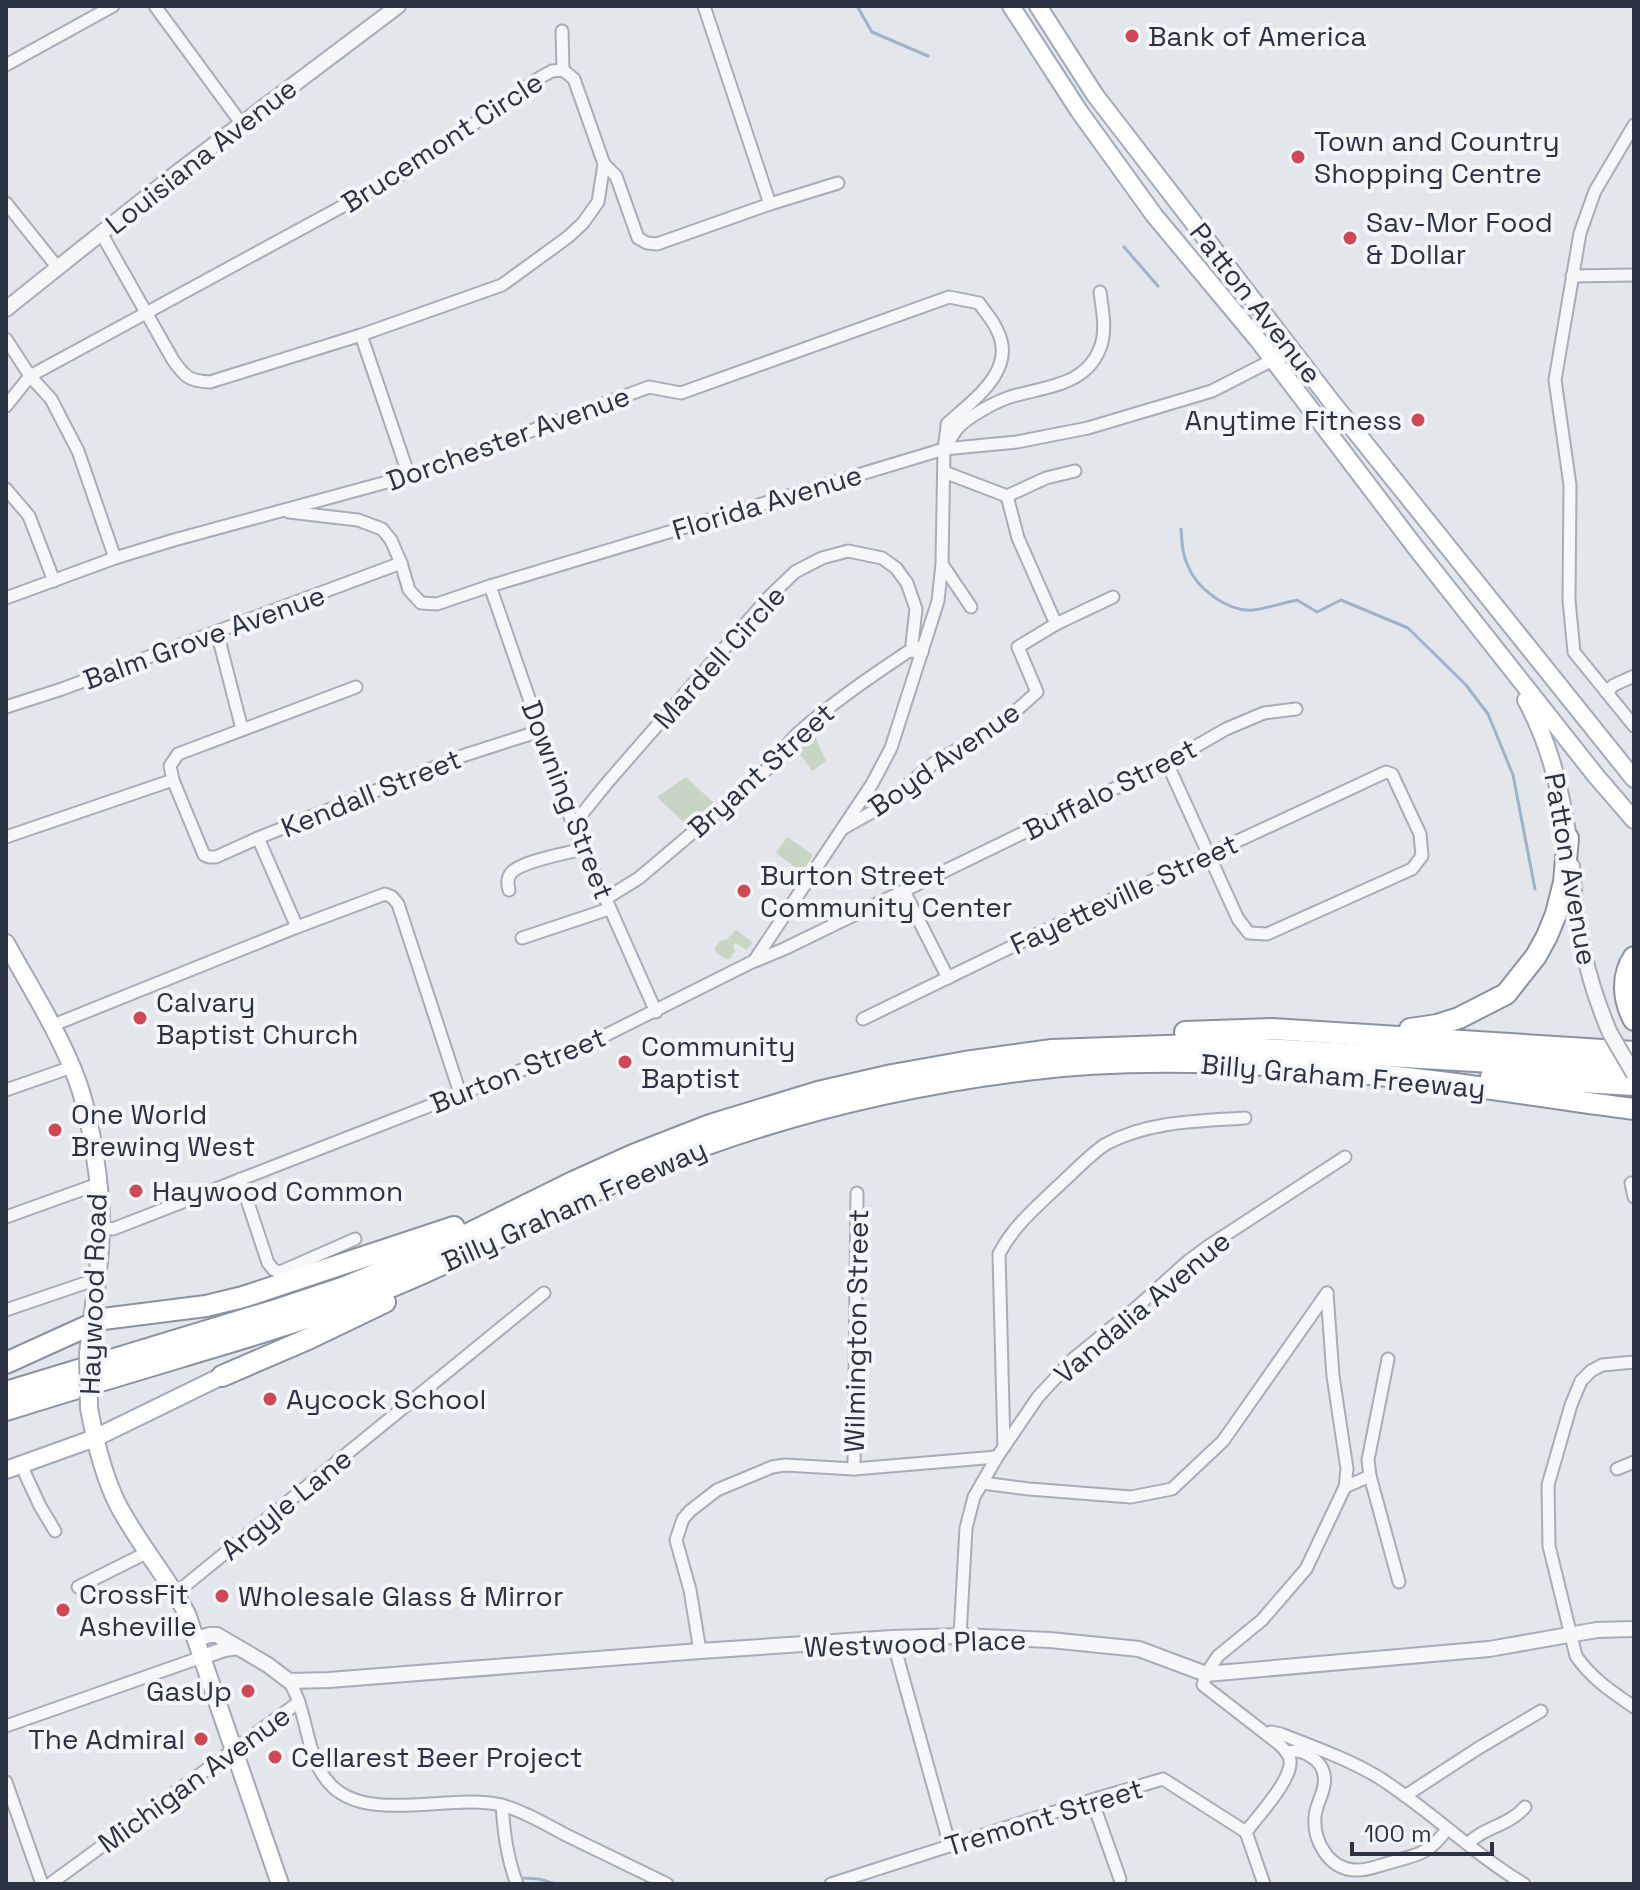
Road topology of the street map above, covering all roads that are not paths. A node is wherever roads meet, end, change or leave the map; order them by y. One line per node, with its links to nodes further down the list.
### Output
1 (113, 6): 8 (street)
2 (155, 6): 10 (street)
3 (398, 6): 10 (street, Louisiana Avenue)
4 (704, 6): 15 (street)
5 (1011, 6): 26 (main road, Patton Avenue)
6 (1038, 6): 25 (main road, Patton Avenue)
7 (562, 31): 9 (street)
8 (6, 65)
9 (563, 70): 12 (street, Brucemont Circle); 22 (street, Brucemont Circle)
10 (241, 123): 16 (street, Louisiana Avenue)
11 (1634, 125): 19 (street)
12 (604, 164): 15 (street); 23 (street, Brucemont Circle)
13 (838, 183): 15 (street)
14 (6, 203): 17 (street)
15 (770, 204)
16 (101, 233): 17 (street, Louisiana Avenue); 22 (street, Brucemont Circle)
17 (58, 268): 21 (street, Louisiana Avenue)
18 (1634, 275): 19 (street)
19 (1572, 276): 50 (street)
20 (1100, 292): 29 (street)
21 (6, 309)
22 (147, 313): 23 (street, Brucemont Circle); 27 (street, Brucemont Circle)
23 (361, 335): 32 (street)
24 (6, 339): 27 (street)
25 (1292, 350): 26 (street, Florida Avenue); 57 (main road, Patton Avenue)
26 (1273, 361): 29 (street, Florida Avenue); 47 (main road, Patton Avenue)
27 (30, 376): 28 (street); 36 (street)
28 (6, 406)
29 (944, 449): 31 (street, Burton Street); 32 (street, Dorchester Avenue); 40 (street, Florida Avenue)
30 (1075, 471): 34 (street)
31 (944, 472): 34 (street); 38 (street, Burton Street)
32 (409, 476): 35 (street, Dorchester Avenue)
33 (6, 489): 39 (street)
34 (1007, 496): 44 (street)
35 (281, 511): 36 (street, Dorchester Avenue); 37 (street, Florida Avenue)
36 (115, 558): 39 (street, Dorchester Avenue)
37 (401, 563): 40 (street, Florida Avenue); 45 (street, Balm Grove Avenue)
38 (942, 564): 43 (street); 46 (street, Burton Street)
39 (54, 581): 42 (street, Dorchester Avenue)
40 (490, 586): 55 (street, Downing Street)
41 (1113, 597): 44 (street, Boyd Avenue)
42 (6, 598)
43 (971, 607)
44 (1056, 624): 61 (street, Boyd Avenue)
45 (217, 632): 51 (street, Balm Grove Avenue); 54 (street)
46 (922, 652): 60 (street, Mardell Circle); 61 (street, Burton Street); 69 (street, Bryant Street)
47 (1507, 663): 59 (main road, Patton Avenue); 64 (main road, Patton Avenue)
48 (1634, 676): 50 (street)
49 (356, 687): 54 (street)
50 (1606, 692): 53 (street)
51 (6, 707)
52 (1296, 709): 56 (street, Buffalo Street)
53 (1634, 726)
54 (242, 729): 58 (street)
55 (540, 731): 60 (street, Downing Street); 63 (street, Kendall Street)
56 (1167, 763): 66 (street); 68 (street, Buffalo Street)
57 (1632, 771)
58 (173, 780): 62 (street); 63 (street, Kendall Street)
59 (1634, 820)
60 (573, 825): 65 (street, Downing Street)
61 (840, 831): 74 (street, Burton Street)
62 (6, 837)
63 (258, 838): 70 (street)
64 (1568, 838): 80 (highway); 84 (street, Patton Avenue, bridge)
65 (583, 849): 67 (street); 69 (street, Downing Street)
66 (1210, 854): 66 (street, Fayetteville Street); 75 (street, Fayetteville Street)
67 (509, 890)
68 (904, 891): 74 (street, Buffalo Street); 75 (street)
69 (607, 904): 71 (street, Bryant Street); 76 (street, Downing Street)
70 (297, 927): 79 (street); 88 (street)
71 (522, 938)
72 (6, 943): 79 (main road, Haywood Road)
73 (1634, 957): 78 (highway)
74 (754, 961): 76 (street, Burton Street)
75 (948, 978): 77 (street, Fayetteville Street)
76 (656, 1012): 88 (street, Burton Street)
77 (863, 1019)
78 (1634, 1020)
79 (51, 1026): 83 (main road, Haywood Road)
80 (1348, 1033): 81 (highway); 82 (highway)
81 (1634, 1052)
82 (996, 1057): 84 (highway, Billy Graham Freeway); 93 (highway, Billy Graham Freeway)
83 (72, 1067): 87 (street); 95 (main road, Haywood Road)
84 (1634, 1072)
85 (1417, 1079): 86 (highway); 89 (highway, Billy Graham Freeway); 98 (highway, Billy Graham Freeway)
86 (1634, 1085)
87 (6, 1090)
88 (460, 1093): 92 (street, Burton Street)
89 (1634, 1109)
90 (1245, 1118): 113 (street)
91 (1345, 1157): 113 (street, Vandalia Avenue)
92 (240, 1179): 100 (street, Burton Street); 101 (street)
93 (573, 1182): 105 (highway); 110 (highway, Billy Graham Freeway)
94 (1631, 1183): 97 (street)
95 (98, 1184): 99 (street); 100 (main road, Haywood Road)
96 (857, 1193): 116 (street, Wilmington Street)
97 (1634, 1197)
98 (566, 1204): 109 (highway); 111 (highway, Billy Graham Freeway)
99 (6, 1217)
100 (101, 1227): 102 (main road, Haywood Road)
101 (355, 1239)
102 (97, 1279): 104 (street); 105 (main road, Haywood Road)
103 (544, 1293): 125 (street, Argyle Lane)
104 (6, 1310)
105 (91, 1325): 108 (highway); 112 (main road, Haywood Road, bridge)
106 (1388, 1359): 118 (street)
107 (1634, 1362): 127 (street)
108 (6, 1363)
109 (222, 1376): 112 (main road)
110 (6, 1392)
111 (6, 1410)
112 (95, 1438): 115 (main road); 122 (main road, Haywood Road)
113 (1000, 1452): 116 (street); 119 (street, Vandalia Avenue)
114 (1634, 1462): 117 (street)
115 (14, 1468): 121 (street)
116 (854, 1469): 132 (street)
117 (1617, 1469)
118 (1370, 1476): 120 (street); 123 (street)
119 (982, 1483): 120 (street); 128 (street, Vandalia Avenue)
120 (1345, 1487): 134 (street)
121 (55, 1531)
122 (148, 1552): 124 (street); 125 (main road, Haywood Road)
123 (1399, 1582)
124 (78, 1587)
125 (176, 1593): 130 (main road, Haywood Road)
126 (1634, 1629): 127 (street, Westwood Place)
127 (1570, 1635): 134 (street, Westwood Place); 137 (street)
128 (960, 1636): 129 (street, Westwood Place); 134 (street, Westwood Place)
129 (892, 1638): 132 (street, Westwood Place); 152 (street)
130 (196, 1639): 131 (street); 133 (main road, Haywood Road)
131 (237, 1647): 133 (street); 135 (street)
132 (700, 1651): 135 (street, Westwood Place)
133 (202, 1657): 139 (street); 141 (main road, Haywood Road)
134 (1206, 1674): 140 (street)
135 (289, 1681): 136 (street)
136 (299, 1702): 141 (street, Michigan Avenue); 146 (street)
137 (1634, 1707)
138 (1541, 1711): 144 (street)
139 (6, 1726)
140 (1268, 1735): 142 (street); 144 (street)
141 (233, 1750): 155 (street, Michigan Avenue); 156 (main road, Haywood Road)
142 (1287, 1753): 149 (street); 150 (street)
143 (6, 1782): 148 (street)
144 (1405, 1796): 149 (street)
145 (1092, 1800): 150 (street, Tremont Street); 152 (street, Tremont Street); 153 (street)
146 (502, 1805): 157 (street); 158 (street)
147 (1525, 1807): 151 (street)
148 (10, 1808): 154 (street)
149 (1447, 1829): 151 (street)
150 (1246, 1832): 160 (street)
151 (1468, 1844): 161 (street)
152 (950, 1846): 159 (street, Tremont Street)
153 (1120, 1879)
154 (42, 1884)
155 (50, 1884)
156 (280, 1884)
157 (517, 1884)
158 (667, 1884)
159 (831, 1884)
160 (1264, 1884)
161 (1524, 1884)

